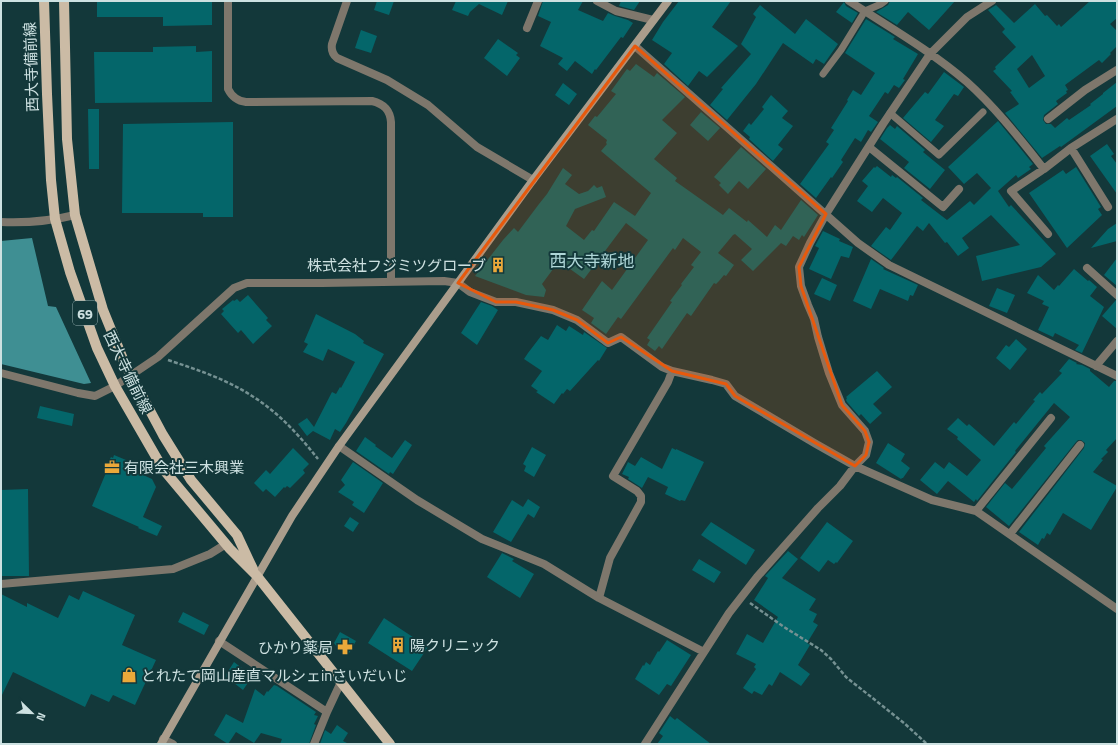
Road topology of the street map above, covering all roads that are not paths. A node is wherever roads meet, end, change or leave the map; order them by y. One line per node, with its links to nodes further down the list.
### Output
1 (44, 1): 30 (main road, 西大寺備前線 / 69)
2 (64, 1): 29 (main road, 西大寺備前線 / 69)
3 (228, 1): 34 (street)
4 (347, 1): 25 (street)
5 (538, 1): 13 (street)
6 (597, 1): 12 (street)
7 (668, 1): 12 (street)
8 (849, 1): 11 (street)
9 (885, 1): 11 (lane)
10 (992, 1): 15 (street)
11 (865, 11): 15 (street); 17 (lane)
12 (653, 20): 14 (street)
13 (527, 28)
14 (635, 46): 25 (street); 28 (street)
15 (930, 54): 19 (street); 24 (street)
16 (1117, 70): 20 (street)
17 (824, 74)
18 (983, 112): 19 (lane)
19 (890, 113): 22 (street)
20 (1048, 119)
21 (1117, 119): 23 (street)
22 (869, 147): 26 (street); 28 (street)
23 (1071, 148): 24 (street); 27 (street)
24 (1044, 169): 32 (street)
25 (533, 180): 35 (street)
26 (959, 189)
27 (1108, 207)
28 (826, 214): 38 (street); 47 (street)
29 (75, 215): 30 (street); 41 (main road, 西大寺備前線 / 69)
30 (56, 220): 31 (street); 43 (main road, 西大寺備前線 / 69)
31 (1, 222)
32 (1048, 234)
33 (1087, 268): 36 (street)
34 (391, 282): 35 (street); 41 (street)
35 (458, 283): 39 (street); 46 (street)
36 (1117, 295)
37 (1117, 341): 38 (street)
38 (1096, 366): 42 (street)
39 (672, 371): 47 (street); 53 (street)
40 (1, 373): 43 (street)
41 (131, 375): 43 (street); 51 (main road, 西大寺備前線 / 69)
42 (1117, 376)
43 (116, 386): 50 (main road, 西大寺備前線 / 69)
44 (1051, 418): 48 (street)
45 (1080, 445): 49 (street)
46 (339, 446): 51 (street); 53 (street)
47 (855, 466): 48 (street); 56 (street)
48 (976, 511): 49 (street)
49 (1010, 534): 54 (street)
50 (226, 544): 51 (main road, 西大寺備前線 / 69); 52 (street)
51 (257, 576): 55 (street); 57 (main road, 西大寺備前線 / 69)
52 (1, 584)
53 (600, 598): 56 (street)
54 (1117, 609)
55 (219, 641): 58 (street); 59 (street)
56 (704, 652): 63 (street)
57 (341, 682): 58 (street); 60 (main road, 西大寺備前線 / 69)
58 (327, 712): 62 (street)
59 (162, 741): 61 (street)
60 (385, 742)
61 (173, 744)
62 (314, 744)
63 (645, 744)

